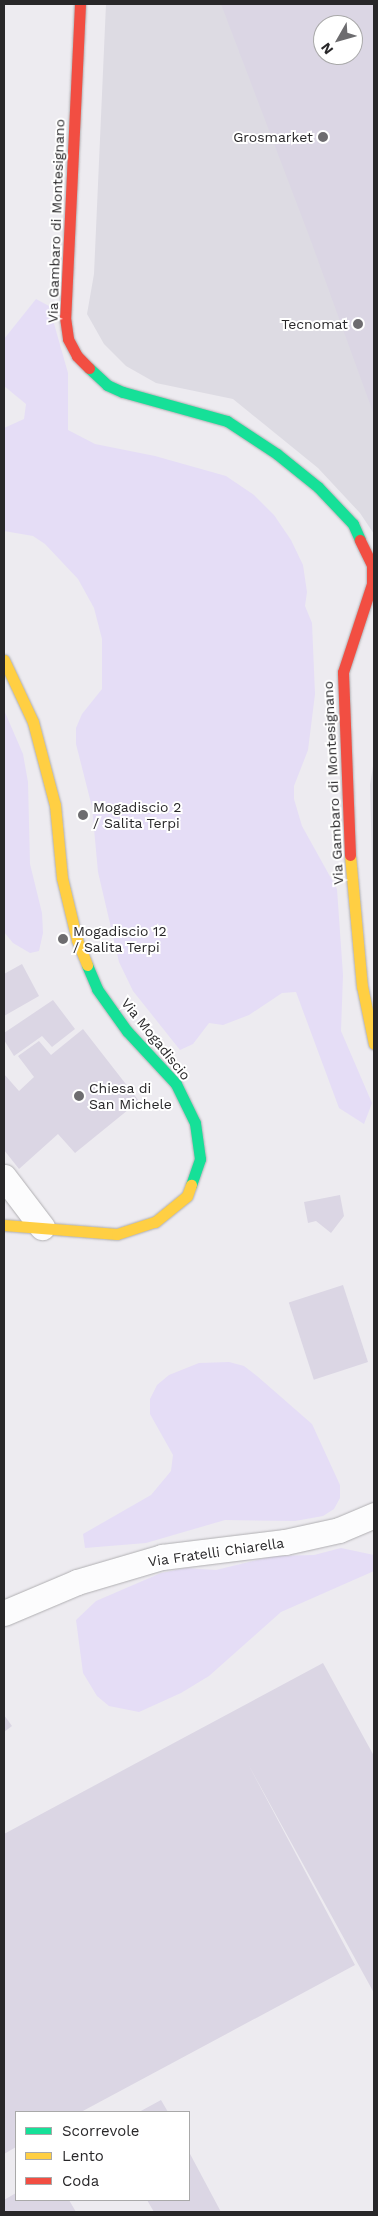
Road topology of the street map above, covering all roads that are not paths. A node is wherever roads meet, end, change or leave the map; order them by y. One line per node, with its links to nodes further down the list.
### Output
1 (80, 4): 3 (street, Via Gambaro di Montesignano)
2 (4, 660): 6 (street, Via Mogadiscio)
3 (374, 1044)
4 (4, 1177): 6 (street)
5 (4, 1225): 6 (street, Via Mogadiscio)
6 (42, 1227)
7 (374, 1515): 8 (street, Via Fratelli Chiarella)
8 (4, 1614)

